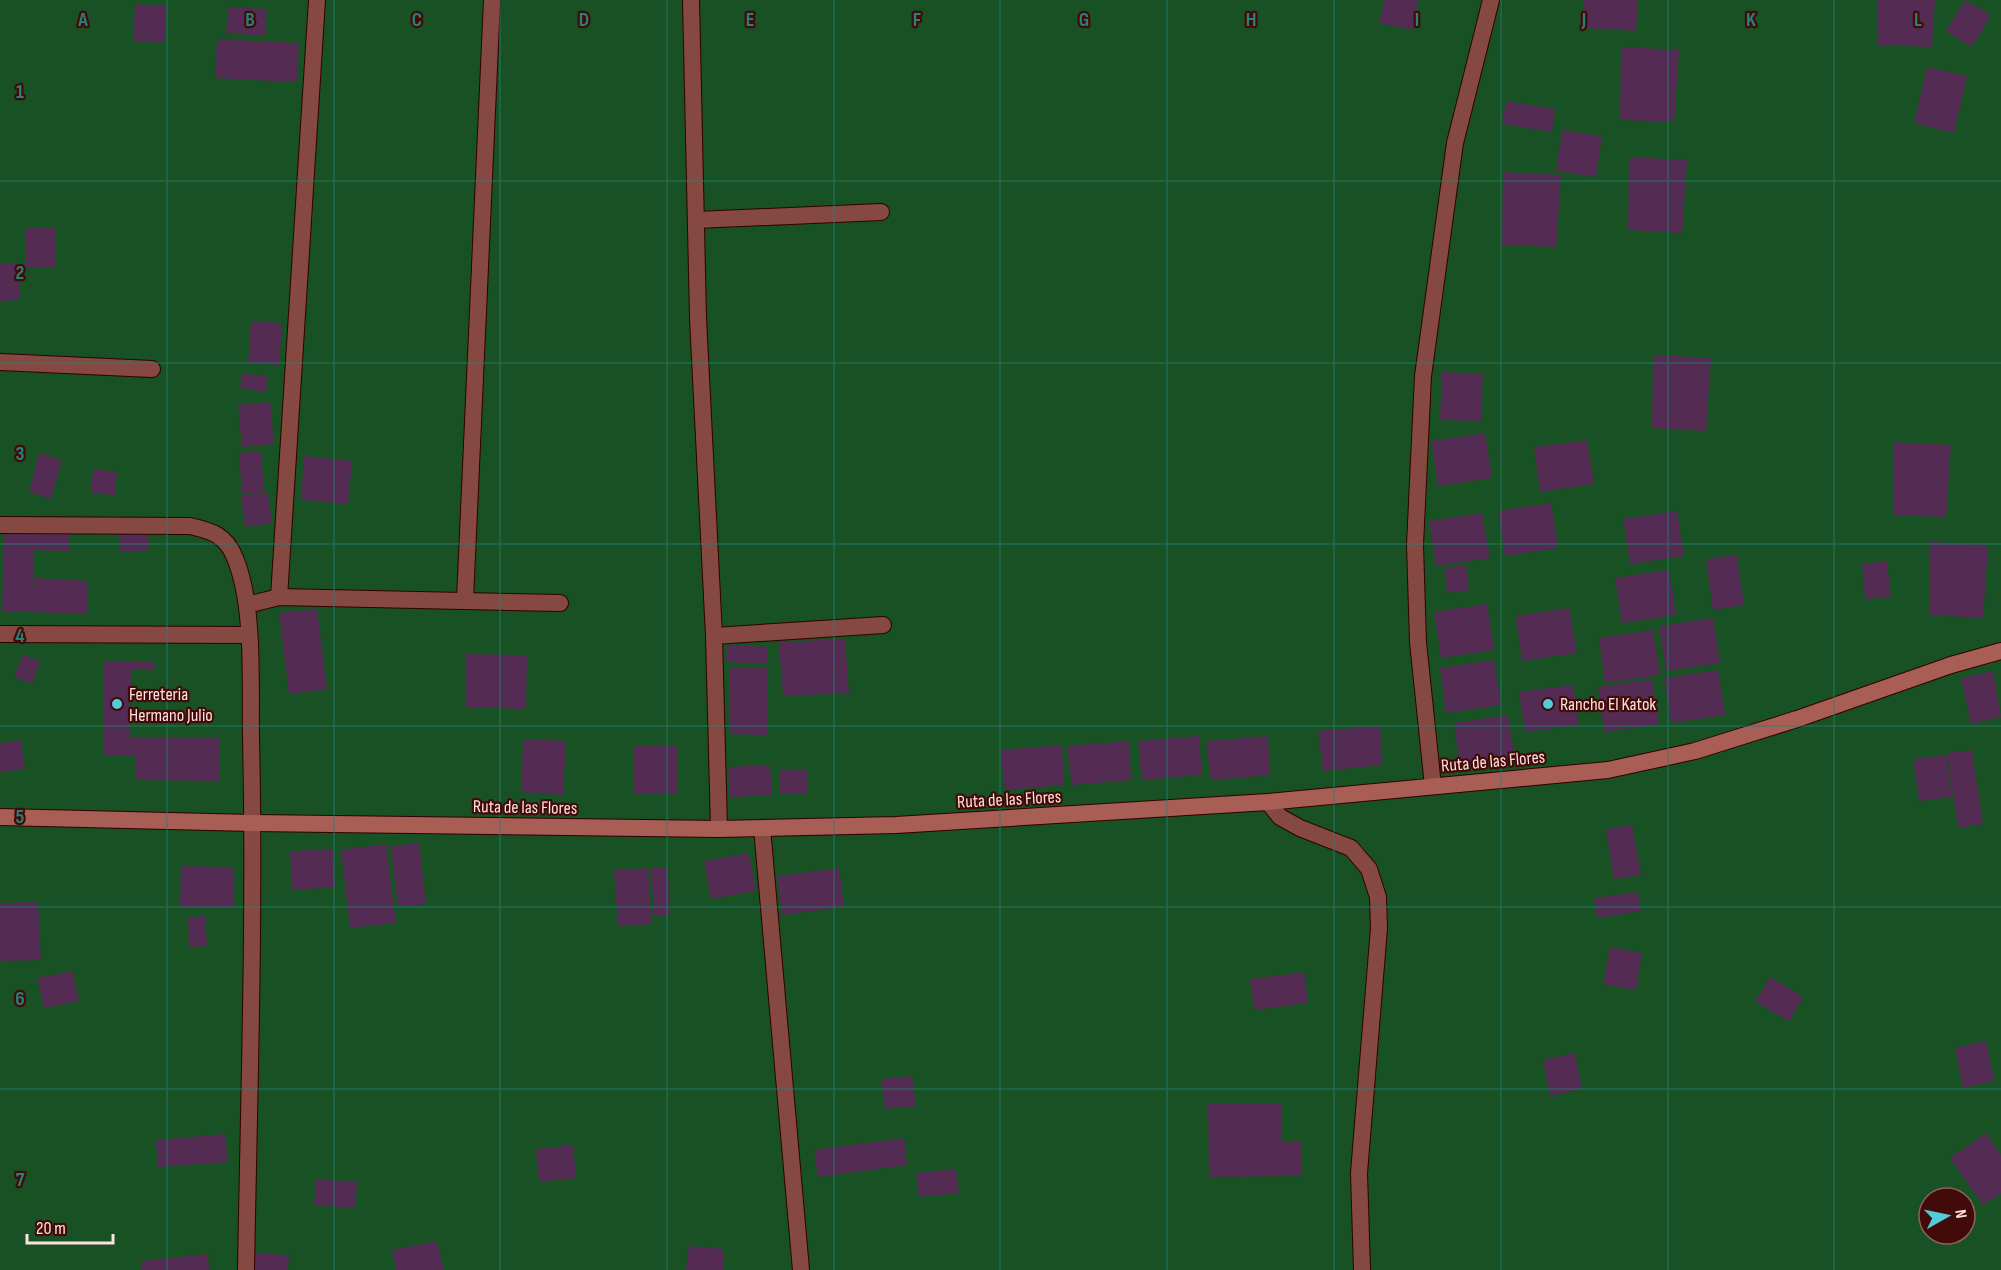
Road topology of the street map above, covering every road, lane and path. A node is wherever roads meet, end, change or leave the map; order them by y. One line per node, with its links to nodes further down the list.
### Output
1 (317, 0): 10 (street)
2 (492, 0): 11 (street)
3 (691, 0): 6 (street)
4 (1491, 0): 19 (street)
5 (881, 212): 6 (street)
6 (696, 220): 17 (street)
7 (0, 362): 8 (street)
8 (152, 369)
9 (0, 525): 13 (street)
10 (279, 597): 11 (street); 13 (street)
11 (465, 600): 12 (street)
12 (560, 603)
13 (247, 605): 16 (street)
14 (883, 625): 17 (street)
15 (0, 634): 16 (street)
16 (249, 635): 22 (street)
17 (714, 636): 23 (street)
18 (2001, 651): 19 (main road, Ruta de las Flores)
19 (1433, 786): 20 (main road, Ruta de las Flores)
20 (1268, 802): 24 (main road, Ruta de las Flores); 27 (street)
21 (0, 817): 22 (main road, Ruta de las Flores)
22 (253, 823): 23 (main road, Ruta de las Flores); 25 (street)
23 (719, 828): 24 (main road, Ruta de las Flores)
24 (762, 828): 26 (street)
25 (246, 1270)
26 (801, 1270)
27 (1362, 1270)

